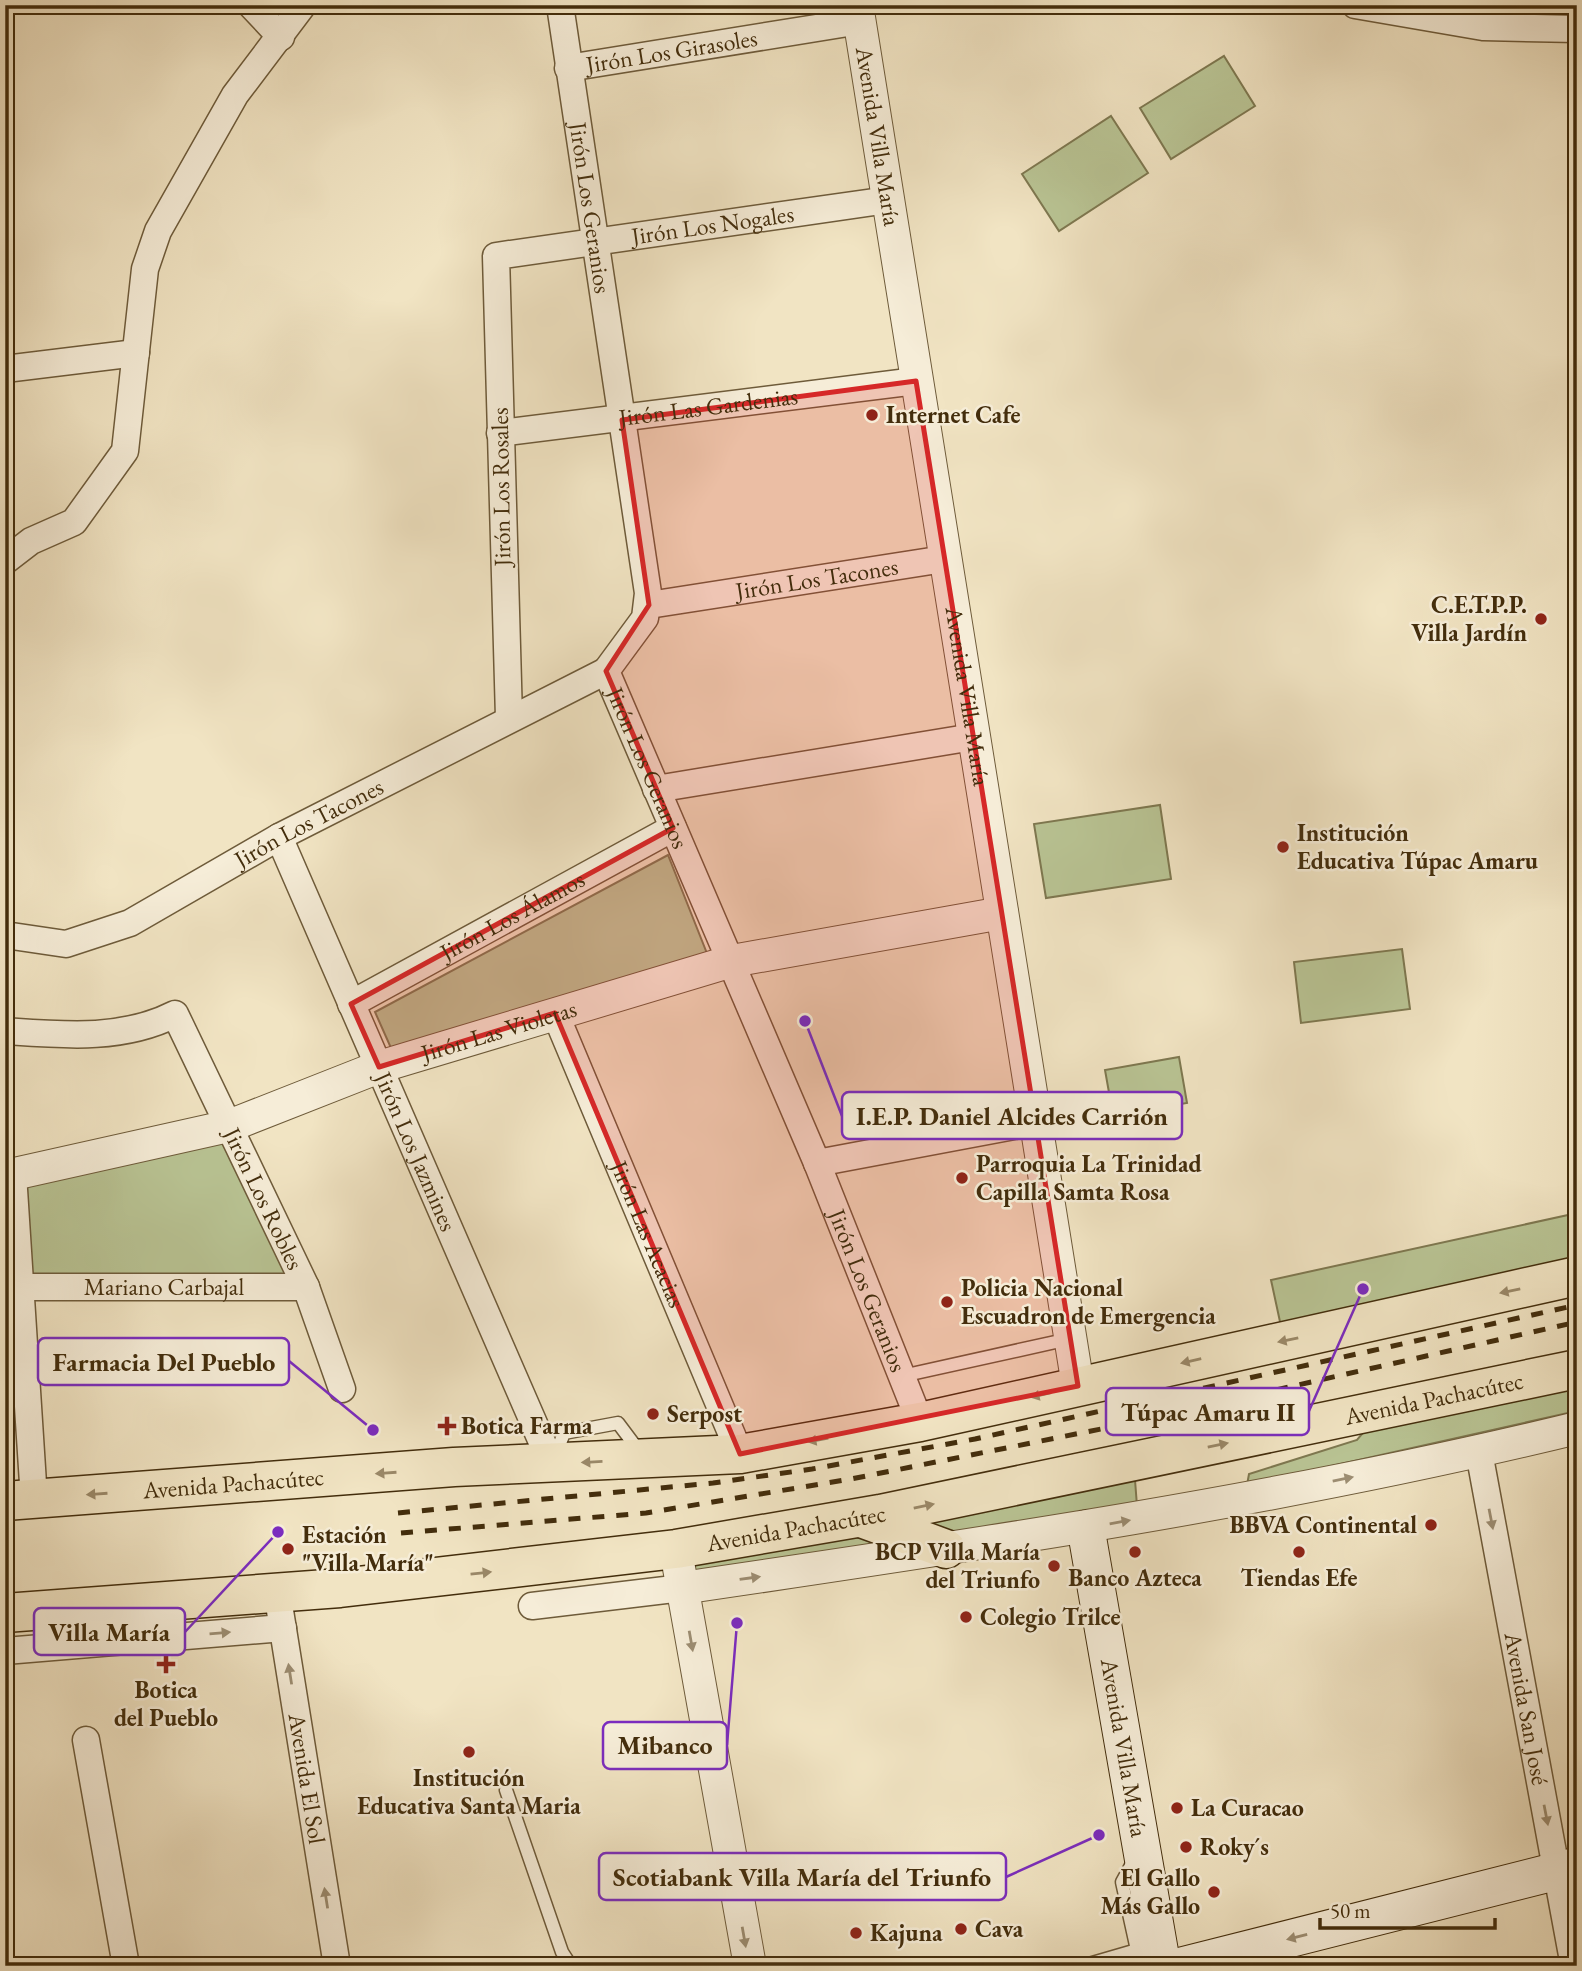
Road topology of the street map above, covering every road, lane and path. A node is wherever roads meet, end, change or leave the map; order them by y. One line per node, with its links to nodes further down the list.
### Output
1 (251, 5): 8 (street)
2 (303, 5): 8 (street)
3 (560, 5): 9 (street, Jirón Los Geranios)
4 (1355, 5): 6 (street)
5 (859, 13): 9 (street, Jirón Los Girasoles); 10 (street, Avenida Villa María)
6 (1447, 13): 7 (street)
7 (1577, 29)
8 (281, 37): 13 (street)
9 (568, 68): 11 (street, Jirón Los Geranios)
10 (888, 200): 11 (street, Jirón Los Nogales); 15 (street, Avenida Villa María)
11 (594, 242): 12 (street, Jirón Los Nogales); 16 (street, Jirón Los Geranios)
12 (496, 257): 17 (street, Jirón Los Rosales)
13 (136, 353): 14 (street); 19 (street)
14 (5, 369)
15 (916, 381): 16 (street, Jirón Las Gardenias); 18 (street, Avenida Villa María)
16 (622, 420): 17 (street, Jirón Las Gardenias); 20 (street, Jirón Los Geranios)
17 (500, 433): 22 (street, Jirón Los Rosales)
18 (944, 559): 20 (street, Jirón Los Tacones); 23 (street, Avenida Villa María)
19 (5, 561)
20 (649, 606): 21 (street, Jirón Los Geranios)
21 (606, 670): 22 (street, Jirón Los Tacones); 24 (street, Jirón Los Geranios)
22 (509, 718): 26 (street, Jirón Los Tacones)
23 (973, 737): 24 (street); 27 (street, Avenida Villa María)
24 (656, 789): 25 (street, Jirón Los Geranios)
25 (673, 828): 29 (street, Jirón Los Geranios); 30 (street, Jirón Los Álamos)
26 (279, 837): 28 (street, Jirón Los Tacones); 30 (street, Jirón Los Jazmines)
27 (1002, 913): 29 (street, Jirón Las Violetas); 34 (street, Avenida Villa María)
28 (5, 935)
29 (732, 961): 31 (street, Jirón Las Violetas); 36 (street, Jirón Los Geranios)
30 (351, 1004): 33 (street, Jirón Los Jazmines)
31 (555, 1013): 33 (street, Jirón Las Violetas); 49 (street, Jirón Las Acacias)
32 (5, 1031): 35 (street, Jirón Los Robles)
33 (379, 1067): 35 (street, Jirón Las Violetas); 50 (street, Jirón Los Jazmines)
34 (1036, 1122): 36 (street); 41 (street, Avenida Villa María)
35 (229, 1126): 37 (street, Jirón Las Violetas); 40 (street, Jirón Los Robles)
36 (817, 1163): 43 (street, Jirón Los Geranios)
37 (9, 1175): 39 (street)
38 (1577, 1276): 44 (main road, Avenida Pachacútec, one-way to 44)
39 (20, 1287): 40 (street, Mariano Carbajal); 51 (street)
40 (306, 1287): 45 (street, Jirón Los Robles)
41 (1071, 1339): 43 (lane); 44 (street, Avenida Villa María)
42 (1577, 1369): 52 (main road, Avenida Pachacútec, one-way to 42)
43 (902, 1376): 46 (street, Jirón Los Geranios)
44 (1078, 1386): 46 (main road, Avenida Pachacútec, one-way to 46)
45 (342, 1389)
46 (920, 1422): 49 (main road, Avenida Pachacútec, one-way to 49)
47 (1577, 1428): 48 (street, Avenida Pachacútec)
48 (1479, 1452): 53 (street, Avenida Pachacútec, one-way to 48); 63 (street, Avenida San José, one-way to 63)
49 (740, 1454): 50 (main road, Avenida Pachacútec, one-way to 50)
50 (552, 1465): 51 (main road, Avenida Pachacútec, one-way to 51)
51 (19, 1500)
52 (861, 1518): 54 (main road, Avenida Pachacútec); 55 (main road)
53 (1086, 1529): 55 (street, Avenida Pachacútec); 64 (main road, Avenida Villa María)
54 (676, 1549): 56 (street); 58 (main road, Avenida Pachacútec, one-way to 54)
55 (946, 1549): 56 (street, Avenida Pachacútec, one-way to 55)
56 (682, 1588): 57 (street, Avenida Pachacútec); 68 (street, one-way to 68)
57 (531, 1606)
58 (280, 1610): 59 (main road, Avenida Pachacútec); 60 (street, Avenida Pachacútec, one-way to 58); 66 (street, Avenida El Sol, one-way to 58)
59 (5, 1613)
60 (5, 1651)
61 (86, 1740): 65 (street)
62 (506, 1790): 67 (lane)
63 (1567, 1869): 70 (main road, one-way to 70); 71 (street, Avenida San José)
64 (1152, 1960): 69 (lane)
65 (126, 1966)
66 (337, 1966)
67 (571, 1966)
68 (750, 1966)
69 (1082, 1966)
70 (1182, 1966)
71 (1574, 1966)

